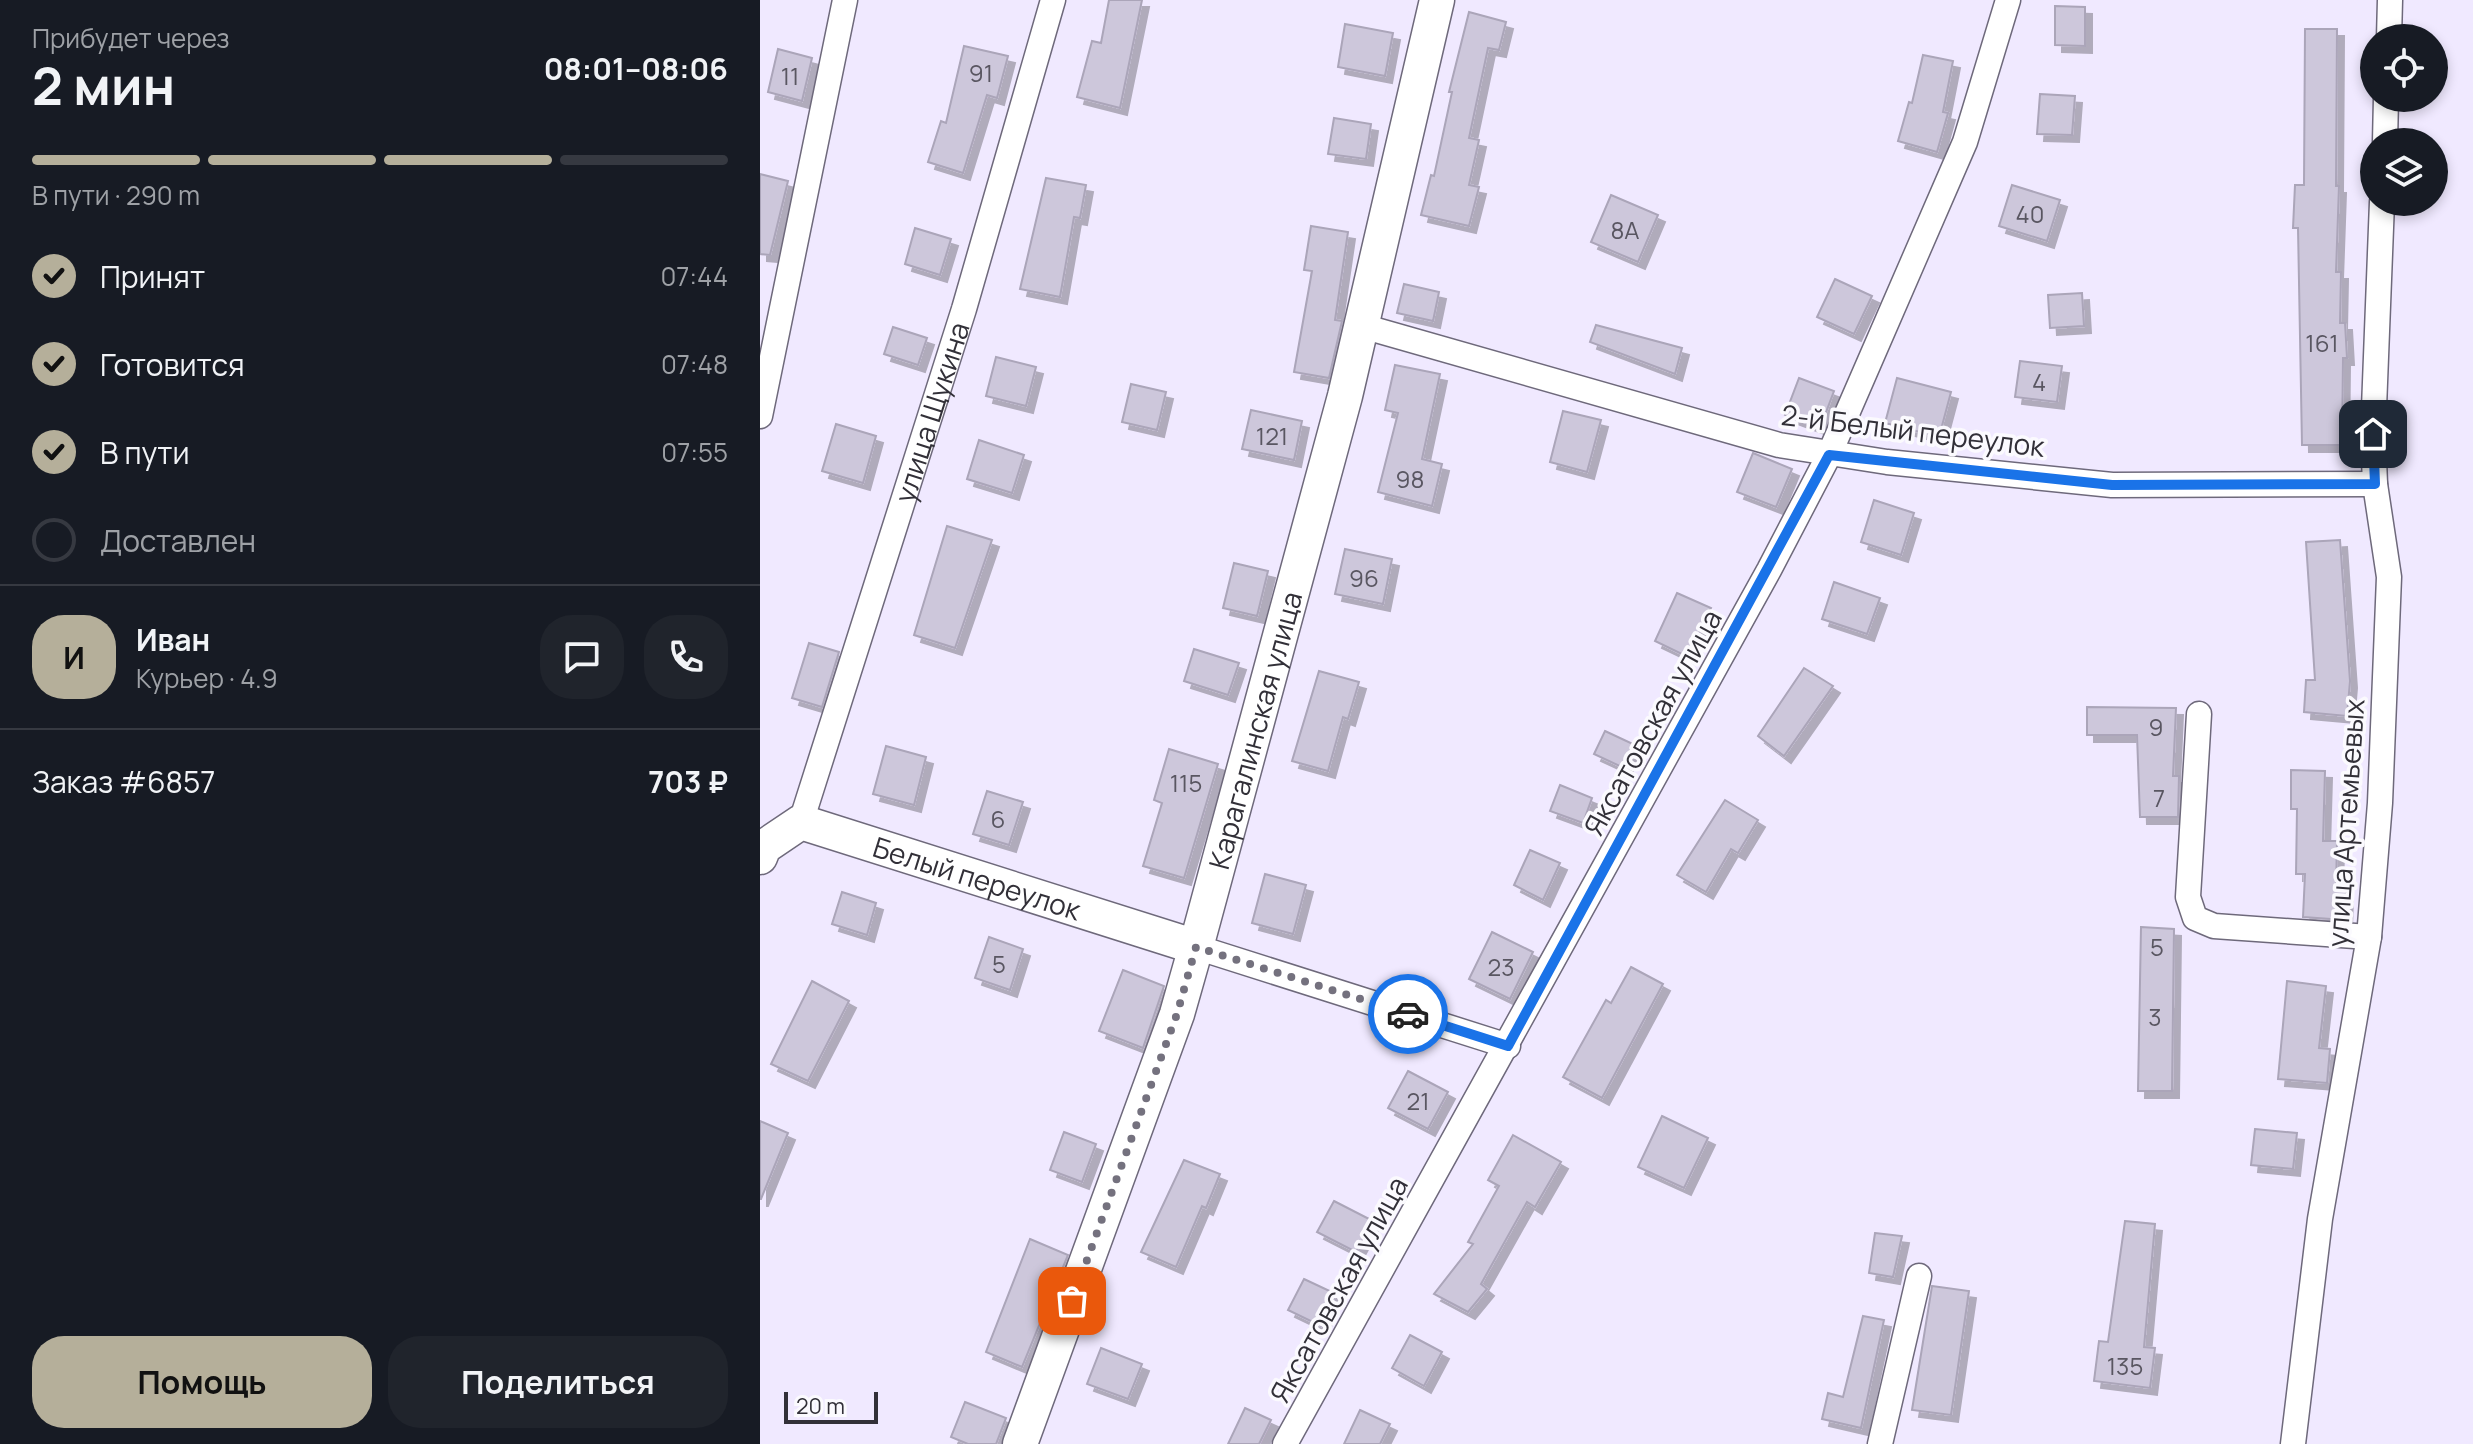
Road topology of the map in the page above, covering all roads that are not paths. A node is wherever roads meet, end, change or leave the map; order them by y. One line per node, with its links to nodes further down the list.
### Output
1 (845, 0): 9 (street)
2 (1053, 0): 13 (street, улица Щукина)
3 (1437, 0): 8 (street, Карагалинская улица)
4 (2008, 0): 10 (street, Яксатовская улица)
5 (2390, 0): 6 (street)
6 (2389, 24)
7 (2381, 216): 11 (street, улица Артемьевых)
8 (1362, 326): 10 (street, 2-й Белый переулок); 16 (street, Карагалинская улица)
9 (760, 416)
10 (1829, 455): 11 (street, 2-й Белый переулок); 17 (street, Яксатовская улица)
11 (2375, 484): 15 (street, улица Артемьевых)
12 (2199, 714): 15 (street)
13 (801, 822): 14 (street); 16 (street, Белый переулок)
14 (761, 850)
15 (2369, 937): 22 (street, улица Артемьевых)
16 (1196, 947): 17 (street); 20 (street, Карагалинская улица)
17 (1508, 1046): 19 (street, Яксатовская улица)
18 (1919, 1276): 21 (street)
19 (1293, 1442)
20 (1020, 1444)
21 (1880, 1444)
22 (2293, 1444)

